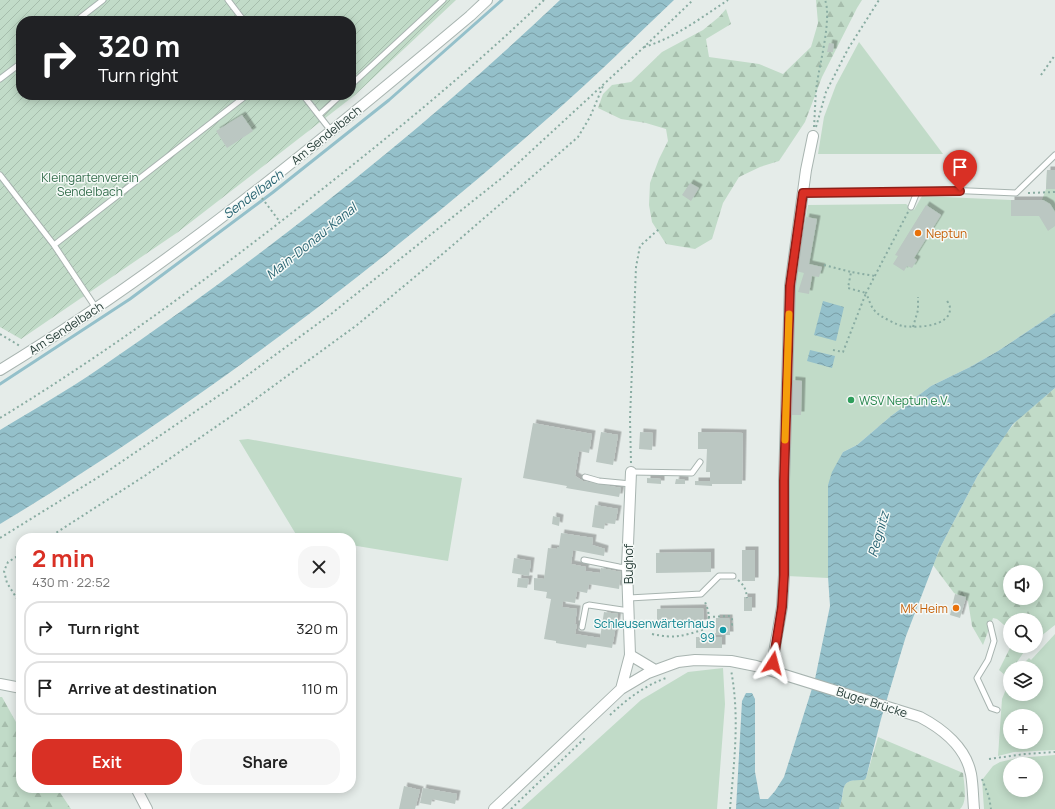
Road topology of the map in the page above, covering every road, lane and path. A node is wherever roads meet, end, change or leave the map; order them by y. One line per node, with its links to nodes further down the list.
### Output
1 (103, 0): 10 (lane)
2 (228, 0): 11 (lane)
3 (443, 0): 17 (lane)
4 (487, 0): 23 (street, Am Sendelbach)
5 (544, 0): 33 (path)
6 (693, 0): 12 (path)
7 (728, 0): 12 (path)
8 (825, 0): 24 (path)
9 (878, 0): 24 (path)
10 (82, 16)
11 (240, 16)
12 (643, 48): 18 (path)
13 (1055, 55): 15 (path)
14 (16, 67): 16 (lane)
15 (1041, 75)
16 (0, 79)
17 (356, 80)
18 (603, 84): 53 (path); 54 (path)
19 (241, 100): 35 (lane)
20 (307, 100): 22 (lane)
21 (336, 100): 22 (lane)
22 (319, 115): 23 (lane)
23 (332, 132): 42 (street, Am Sendelbach)
24 (813, 136): 29 (street)
25 (1055, 155): 30 (lane)
26 (0, 175): 35 (lane)
27 (917, 192): 29 (lane); 30 (lane); 32 (lane)
28 (1055, 192): 30 (path)
29 (803, 193): 72 (street)
30 (1016, 193)
31 (260, 196): 33 (path)
32 (911, 207): 38 (path)
33 (280, 222): 48 (path)
34 (659, 229): 50 (path)
35 (54, 245): 42 (lane)
36 (824, 265): 37 (path)
37 (851, 272): 38 (path); 39 (path)
38 (875, 276): 39 (path)
39 (866, 293): 43 (path); 45 (path)
40 (918, 297): 43 (path)
41 (946, 299): 43 (path)
42 (96, 308): 46 (street, Am Sendelbach)
43 (913, 327)
44 (0, 334): 46 (path)
45 (833, 350)
46 (30, 352): 47 (street, Am Sendelbach)
47 (0, 370)
48 (0, 418)
49 (700, 462): 50 (lane)
50 (631, 472): 52 (street, Bughof)
51 (585, 478): 52 (lane)
52 (631, 484): 57 (street, Bughof)
53 (56, 533)
54 (0, 538)
55 (16, 557): 60 (path)
56 (584, 560): 57 (lane)
57 (627, 568): 61 (street, Bughof)
58 (733, 576): 59 (lane); 62 (path)
59 (701, 594): 61 (lane); 64 (path)
60 (16, 597)
61 (629, 598): 63 (street, Bughof)
62 (747, 598)
63 (629, 611): 67 (lane); 69 (street, Bughof)
64 (708, 617): 66 (path); 68 (path)
65 (990, 624): 77 (lane)
66 (729, 625)
67 (582, 627)
68 (652, 634)
69 (630, 655): 71 (street); 76 (street, Bughof)
70 (731, 661): 71 (street, Buger Brücke); 72 (street, Buger Brücke); 87 (path)
71 (655, 670): 76 (street, Buger Brücke)
72 (771, 670): 88 (street, Buger Brücke)
73 (668, 677): 78 (path)
74 (0, 684): 75 (street)
75 (16, 687)
76 (621, 689): 85 (street, Buger Brücke)
77 (997, 710)
78 (608, 716)
79 (587, 736): 86 (path)
80 (1055, 752): 81 (path)
81 (989, 759)
82 (980, 775): 89 (path)
83 (139, 793): 84 (street)
84 (147, 809)
85 (494, 809)
86 (511, 809)
87 (730, 809)
88 (974, 809)
89 (991, 809)

